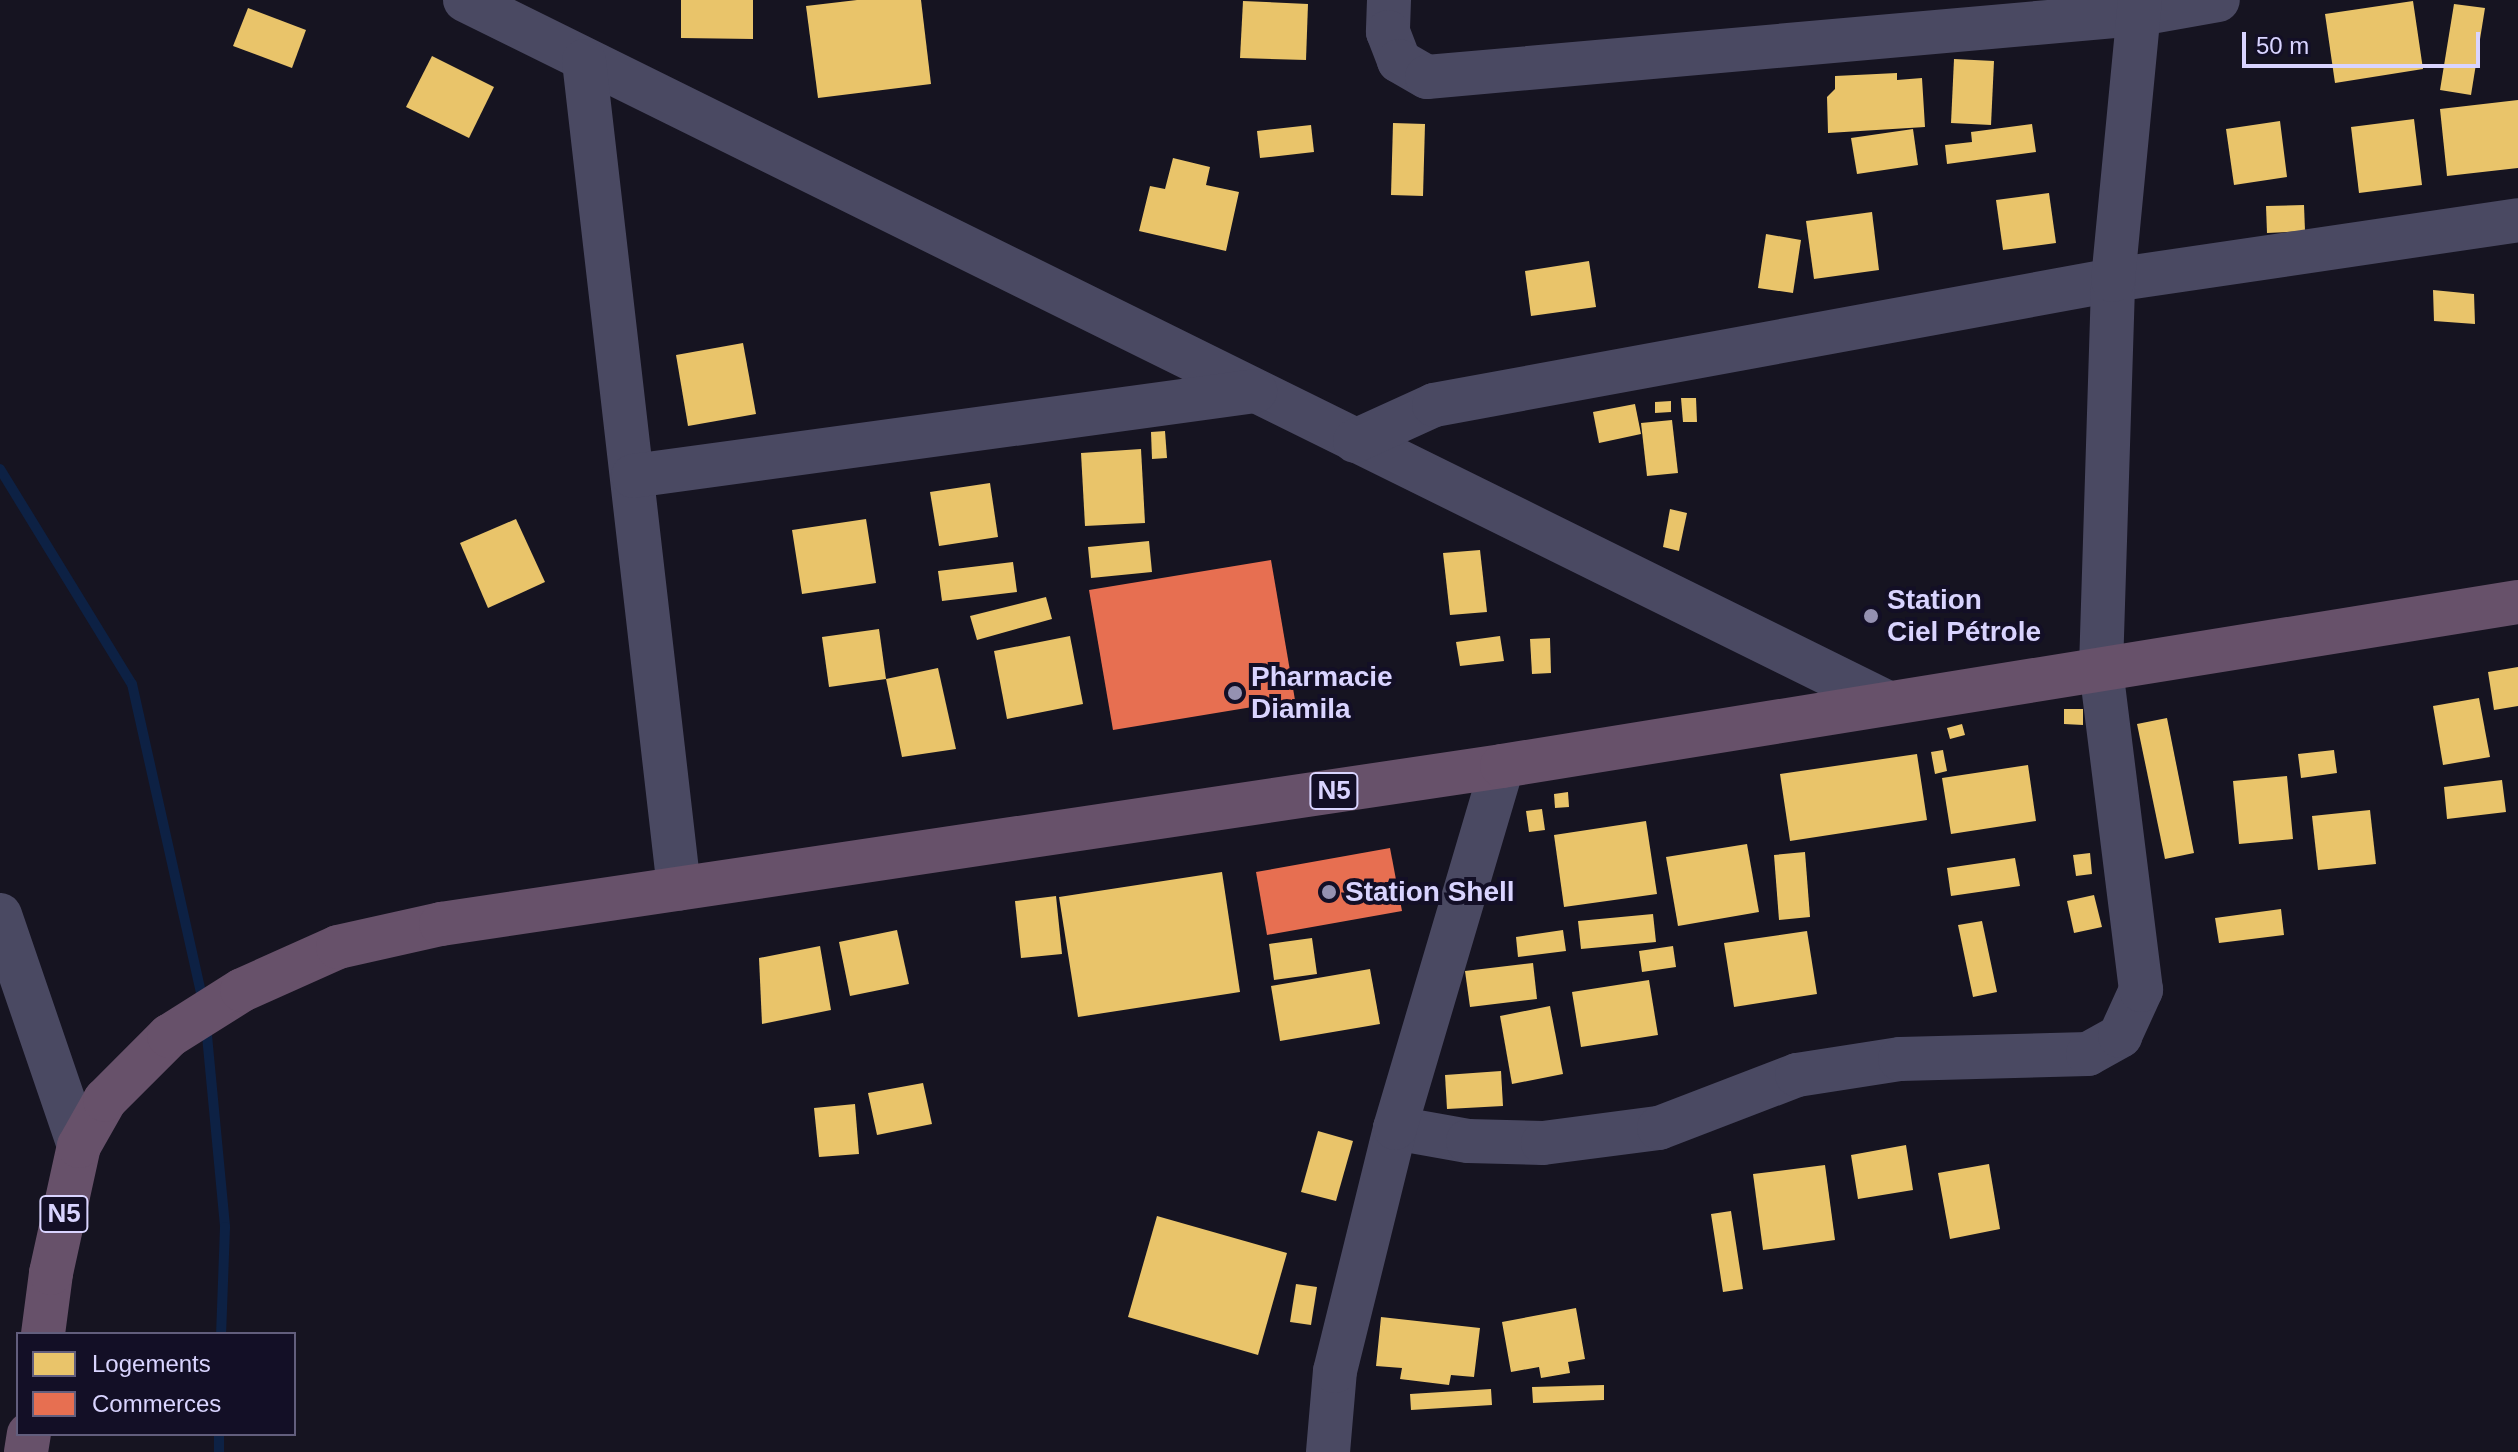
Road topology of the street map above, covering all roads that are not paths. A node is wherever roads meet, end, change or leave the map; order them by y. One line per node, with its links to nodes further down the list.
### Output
1 (465, 0): 5 (street)
2 (1389, 0): 4 (street)
3 (2218, 0): 4 (street)
4 (2140, 7): 7 (street)
5 (584, 61): 8 (street); 10 (street)
6 (2518, 220): 7 (street)
7 (2113, 280): 9 (street); 12 (street)
8 (1255, 391): 9 (street); 10 (street)
9 (1355, 441): 13 (street)
10 (633, 476): 15 (street)
11 (2518, 602): 12 (highway, N5)
12 (2101, 668): 13 (highway, N5); 17 (street)
13 (1886, 702): 14 (highway, N5)
14 (1502, 766): 15 (highway, N5); 17 (street)
15 (679, 889): 18 (highway, N5)
16 (0, 915): 18 (street)
17 (1395, 1128): 20 (street)
18 (79, 1146): 19 (highway, N5)
19 (43, 1332)
20 (1328, 1452)

